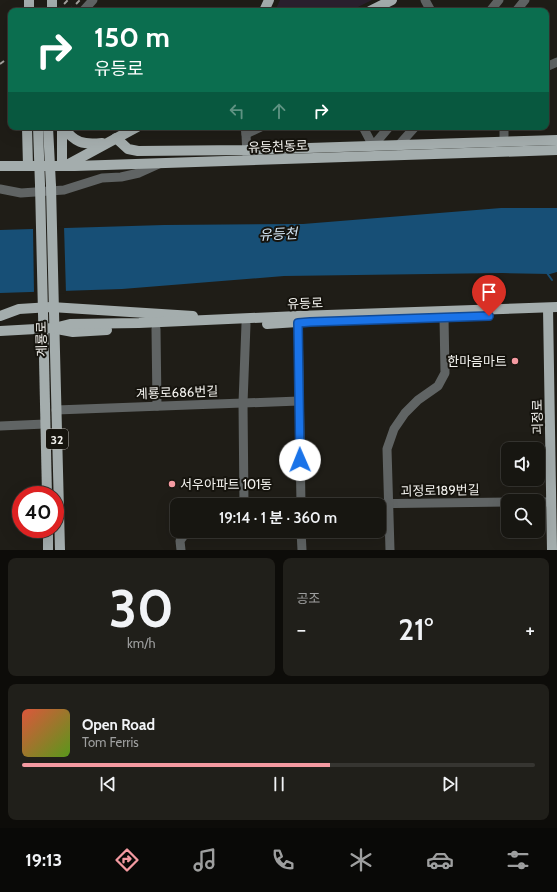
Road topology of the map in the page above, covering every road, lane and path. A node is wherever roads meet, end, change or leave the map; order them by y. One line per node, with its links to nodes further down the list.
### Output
1 (93, 0): 5 (street)
2 (392, 0): 6 (main road)
3 (499, 0): 7 (street)
4 (525, 0): 8 (street)
5 (86, 8)
6 (376, 8)
7 (492, 8)
8 (518, 8)
9 (27, 130): 31 (main road)
10 (33, 130): 27 (main road)
11 (38, 130): 27 (main road, 계룡로 / 32)
12 (56, 130): 33 (main road, 계룡로 / 32)
13 (57, 130): 34 (main road)
14 (60, 130): 21 (main road)
15 (131, 130): 21 (main road)
16 (365, 130): 24 (street)
17 (386, 130): 24 (street)
18 (412, 130): 25 (street)
19 (504, 130): 23 (street)
20 (245, 131): 28 (street)
21 (111, 140): 28 (main road, 유등천동로); 34 (main road)
22 (557, 140): 23 (main road, 유등천동로)
23 (504, 141): 25 (main road, 유등천동로)
24 (373, 146): 25 (main road, 유등천동로); 28 (main road, 유등천동로)
25 (398, 146)
26 (557, 150): 28 (main road, 유등천동로)
27 (39, 155): 32 (main road, 계룡로 / 32)
28 (247, 155): 29 (main road, 유등천동로)
29 (162, 162): 34 (main road, 유등천동로); 36 (street)
30 (0, 166): 31 (main road, 유등천동로)
31 (28, 166): 32 (main road, 유등천동로)
32 (39, 166): 33 (main road, 유등천동로); 35 (main road, 계룡로 / 32)
33 (50, 166): 34 (main road, 유등천동로); 35 (main road, 계룡로 / 32)
34 (64, 166)
35 (46, 185): 43 (main road, 계룡로 / 32, bridge)
36 (0, 189)
37 (552, 311): 39 (main road, 유등로); 41 (main road, 유등로); 52 (main road, 괴정로)
38 (0, 316): 40 (main road)
39 (444, 317): 41 (main road, 유등로); 60 (street)
40 (210, 320): 41 (main road, 유등로); 43 (main road, 유등로)
41 (298, 320): 42 (main road, 유등로); 46 (street)
42 (246, 324): 44 (main road, 유등로); 47 (street)
43 (48, 328): 44 (main road, 유등로); 45 (main road, 유등로); 49 (main road, 계룡로 / 32); 50 (main road, 계룡로 / 32)
44 (156, 329): 48 (street)
45 (0, 331)
46 (299, 401): 47 (street, 계룡로686번길); 55 (street)
47 (243, 403): 48 (street, 계룡로686번길); 54 (street)
48 (157, 406): 49 (street, 계룡로686번길)
49 (56, 410): 66 (main road, 계룡로 / 32)
50 (45, 424): 51 (street); 53 (main road, 계룡로 / 32)
51 (0, 426)
52 (554, 431): 58 (main road, 괴정로)
53 (47, 486)
54 (244, 498)
55 (301, 498)
56 (501, 502): 60 (street, 괴정로189번길)
57 (545, 502): 58 (street)
58 (551, 502): 64 (main road, 괴정로)
59 (386, 503): 60 (street, 괴정로189번길)
60 (390, 503): 69 (street)
61 (48, 538): 65 (main road)
62 (182, 538): 67 (street)
63 (302, 538): 68 (street)
64 (554, 545)
65 (48, 550)
66 (60, 550)
67 (181, 550)
68 (302, 550)
69 (390, 550)

